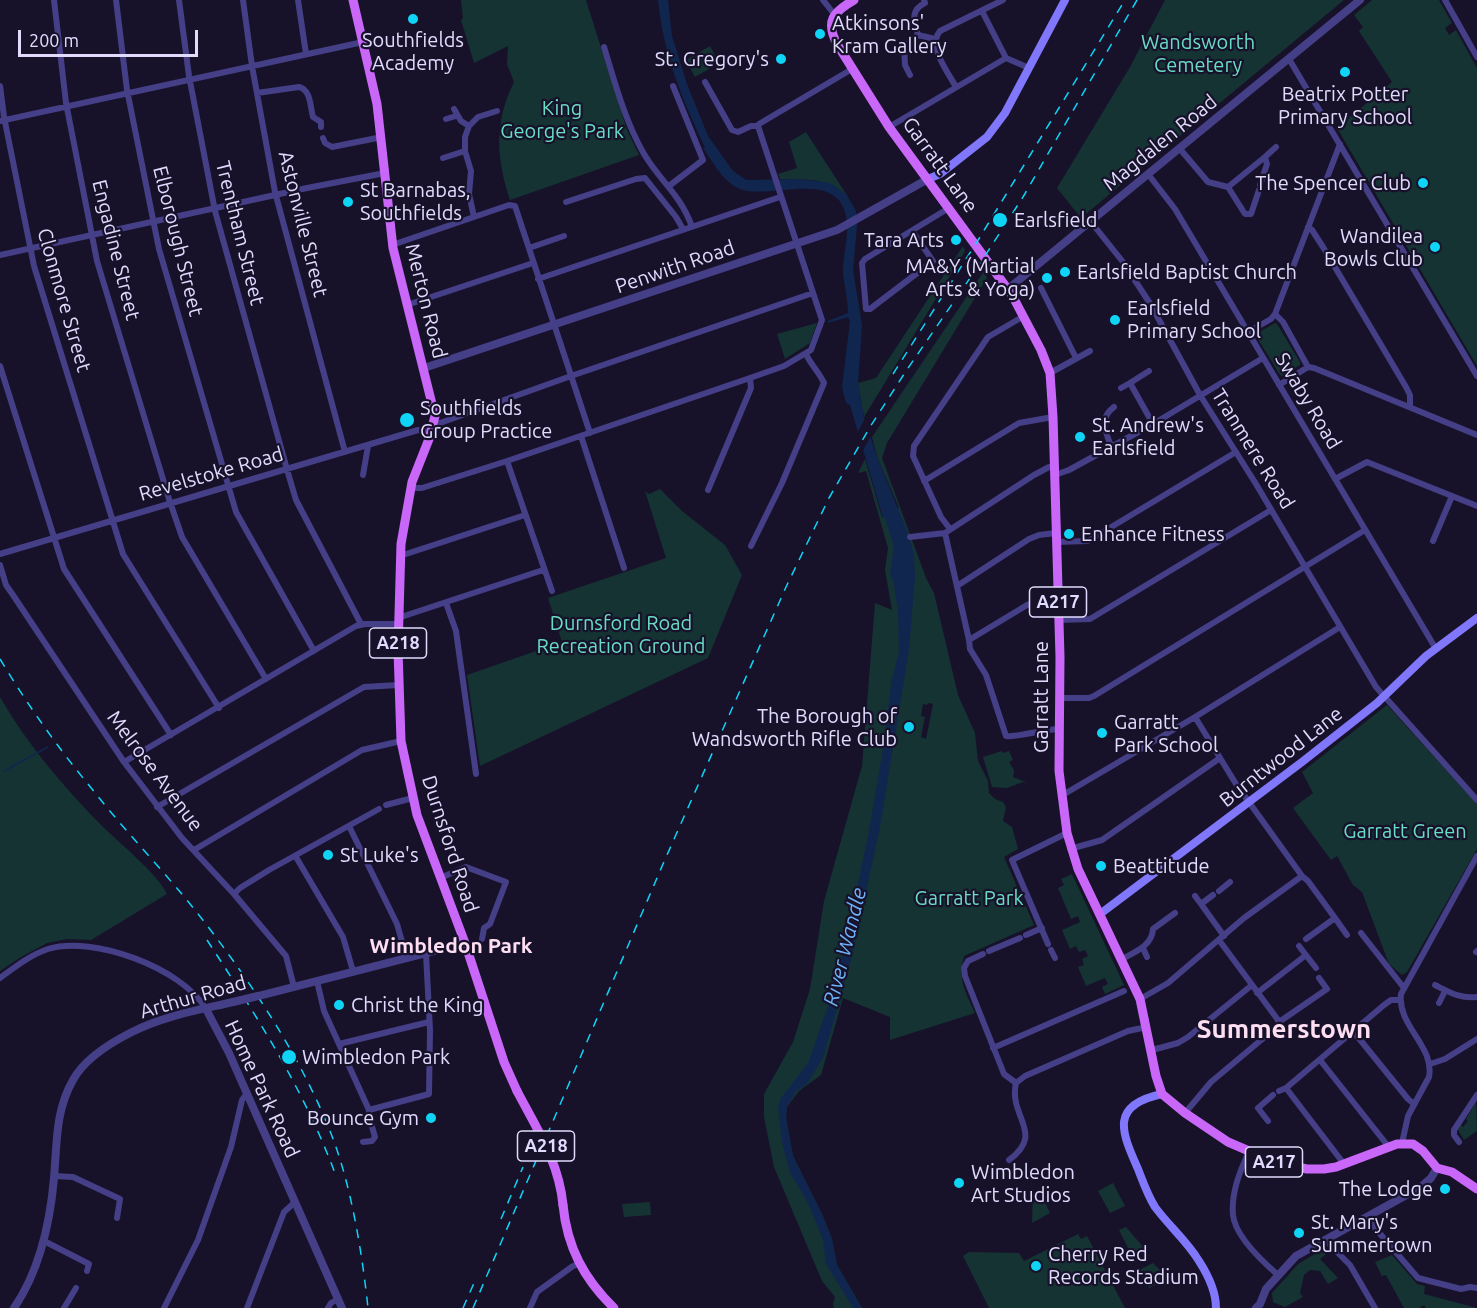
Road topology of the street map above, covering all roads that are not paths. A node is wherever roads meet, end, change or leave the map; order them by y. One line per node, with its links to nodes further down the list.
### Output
1 (54, 0): 36 (street, Engadine Street)
2 (116, 0): 33 (street, Elborough Street)
3 (179, 0): 28 (street, Trentham Street)
4 (243, 0): 24 (street, Astonville Street)
5 (298, 0): 20 (street)
6 (353, 0): 18 (main road, Merton Road / A218)
7 (823, 0): 15 (street)
8 (854, 0): 15 (main road)
9 (1003, 0): 14 (street)
10 (1065, 0): 25 (main road)
11 (1360, 0): 23 (street, Magdalen Road)
12 (927, 1): 16 (street)
13 (1449, 1): 21 (street)
14 (982, 11): 17 (street); 22 (street)
15 (834, 14): 26 (main road, Garratt Lane / A217)
16 (918, 35): 17 (street); 27 (street)
17 (935, 39): 32 (street)
18 (363, 42): 20 (street); 47 (main road, Merton Road / A218)
19 (604, 47): 58 (street)
20 (306, 54): 24 (street)
21 (1477, 57)
22 (1006, 58): 25 (street); 32 (street)
23 (1289, 59): 49 (street); 51 (street, Magdalen Road)
24 (252, 66): 28 (street); 34 (street, Astonville Street)
25 (1029, 68): 57 (main road)
26 (852, 69): 44 (street); 45 (main road, Garratt Lane / A217)
27 (910, 75)
28 (190, 80): 33 (street); 63 (street, Trentham Street)
29 (705, 82): 44 (street)
30 (0, 86): 42 (street, Clonmore Street)
31 (673, 86): 58 (street)
32 (956, 87): 45 (street)
33 (128, 93): 36 (street); 66 (street, Elborough Street)
34 (257, 93): 46 (street); 60 (street, Astonville Street)
35 (483, 105): 39 (street)
36 (66, 107): 42 (street); 72 (street, Engadine Street)
37 (454, 109): 40 (street)
38 (497, 111): 39 (street)
39 (486, 114): 43 (street)
40 (456, 116): 41 (street); 43 (street)
41 (446, 119)
42 (2, 121): 76 (street, Clonmore Street)
43 (470, 126): 52 (street)
44 (758, 126): 61 (street)
45 (889, 126): 57 (main road, Garratt Lane / A217)
46 (321, 127)
47 (382, 137): 48 (street); 55 (main road, Merton Road / A218)
48 (323, 138)
49 (1340, 144): 69 (street); 99 (street)
50 (1276, 147): 53 (street)
51 (1180, 149): 56 (street, Magdalen Road); 59 (street)
52 (465, 151): 54 (street); 65 (street)
53 (1265, 157): 59 (street); 59 (street)
54 (443, 158)
55 (385, 173): 60 (street); 75 (main road, Merton Road / A218)
56 (1148, 174): 67 (street, Magdalen Road); 88 (street, Swaby Road)
57 (928, 179): 64 (main road, Garratt Lane / A217); 74 (street, Penwith Road)
58 (669, 186): 68 (street)
59 (1228, 187)
60 (276, 195): 63 (street); 116 (street, Astonville Street)
61 (779, 195): 68 (street); 74 (street)
62 (566, 202): 70 (street)
63 (214, 208): 66 (street); 119 (street, Trentham Street)
64 (949, 208): 71 (street); 82 (main road, Garratt Lane / A217)
65 (474, 217): 75 (street); 77 (street)
66 (153, 221): 72 (street); 124 (street, Elborough Street)
67 (1091, 222): 82 (street, Magdalen Road); 104 (street, Tranmere Road)
68 (693, 226): 70 (street)
69 (1308, 227): 85 (street); 106 (street)
70 (683, 229): 80 (street)
71 (912, 231): 71 (street)
72 (92, 235): 76 (street); 128 (street, Engadine Street)
73 (564, 236): 77 (street)
74 (796, 244): 83 (street); 87 (street, Penwith Road)
75 (392, 245): 84 (main road, Merton Road / A218)
76 (30, 248): 78 (street); 132 (street, Clonmore Street)
77 (529, 248): 79 (street)
78 (0, 255)
79 (533, 263): 80 (street); 84 (street)
80 (538, 279): 87 (street)
81 (1041, 288): 91 (street)
82 (1008, 289): 86 (main road, Garratt Lane / A217)
83 (813, 293): 90 (street); 98 (street)
84 (407, 305): 95 (main road, Merton Road / A218)
85 (1275, 314): 88 (street); 94 (street)
86 (1024, 316): 97 (main road, Garratt Lane / A217); 123 (street)
87 (554, 326): 95 (street, Penwith Road); 98 (street)
88 (1248, 332): 92 (street, Swaby Road)
89 (1090, 351): 91 (street)
90 (806, 354): 100 (street); 139 (street)
91 (1076, 358): 97 (street)
92 (1263, 358): 102 (street, Swaby Road); 104 (street)
93 (0, 366): 135 (street)
94 (1308, 367): 102 (street); 106 (street)
95 (424, 368): 108 (main road, Merton Road / A218)
96 (1149, 371): 101 (street)
97 (1050, 374): 107 (main road, Garratt Lane / A217)
98 (570, 376): 108 (street); 111 (street)
99 (1477, 376)
100 (750, 378): 111 (street); 126 (street)
101 (1130, 383): 103 (street); 109 (street)
102 (1279, 385): 122 (street, Swaby Road)
103 (1121, 388)
104 (1200, 395): 109 (street); 117 (street, Tranmere Road)
105 (1114, 407): 115 (street)
106 (1410, 407): 112 (street)
107 (1053, 417): 120 (main road, Garratt Lane / A217); 123 (street)
108 (434, 422): 110 (main road, Merton Road / A218)
109 (1153, 424): 115 (street)
110 (431, 432): 114 (street, Revelstoke Road); 125 (main road, Durnsford Road / A218)
111 (590, 433): 113 (street)
112 (1477, 435)
113 (581, 436): 118 (street); 144 (street)
114 (368, 446): 116 (street, Revelstoke Road); 121 (street)
115 (1111, 446): 120 (street)
116 (345, 452): 119 (street, Revelstoke Road)
117 (1236, 452): 130 (street, Tranmere Road); 137 (street)
118 (507, 461): 125 (street); 131 (street)
119 (286, 469): 124 (street, Revelstoke Road); 153 (street, Trentham Street)
120 (1055, 471): 134 (street); 137 (main road, Garratt Lane / A217)
121 (363, 475)
122 (1335, 479): 127 (street); 133 (street, Swaby Road)
123 (924, 481): 134 (street)
124 (229, 486): 128 (street, Revelstoke Road); 157 (street, Elborough Street)
125 (411, 488): 141 (main road, Durnsford Road / A218)
126 (708, 489)
127 (1452, 496): 129 (street); 138 (street)
128 (171, 503): 132 (street, Revelstoke Road); 158 (street, Engadine Street)
129 (1477, 506)
130 (1271, 510): 143 (street, Tranmere Road); 151 (street)
131 (525, 516): 141 (street); 145 (street)
132 (112, 520): 135 (street, Revelstoke Road); 162 (street, Clonmore Street)
133 (1365, 530): 143 (street); 156 (street, Swaby Road)
134 (947, 531): 136 (street); 146 (street)
135 (54, 537): 140 (street, Revelstoke Road); 165 (street)
136 (910, 537)
137 (1056, 538): 146 (street); 148 (main road, Garratt Lane / A217)
138 (1433, 541)
139 (751, 546)
140 (0, 554)
141 (400, 556): 152 (main road, Durnsford Road / A218)
142 (0, 565): 168 (street, Melrose Avenue)
143 (1305, 567): 154 (street, Tranmere Road); 161 (street)
144 (624, 568)
145 (543, 570): 147 (street); 149 (street)
146 (957, 586): 155 (street)
147 (552, 591)
148 (1058, 602): 151 (main road, Garratt Lane / A217); 155 (street)
149 (446, 603): 152 (street); 169 (street)
150 (1477, 618): 156 (main road, Burntwood Lane)
151 (1059, 620): 161 (main road, Garratt Lane / A217)
152 (398, 621): 153 (street); 159 (main road, Durnsford Road / A218)
153 (361, 624): 157 (street)
154 (1340, 627): 160 (street, Tranmere Road); 163 (street)
155 (969, 640): 164 (street)
156 (1436, 649): 160 (main road, Burntwood Lane)
157 (314, 651): 158 (street)
158 (266, 679): 162 (street)
159 (398, 685): 166 (main road, Durnsford Road / A218); 175 (street)
160 (1384, 696): 172 (street, Tranmere Road); 173 (main road, Burntwood Lane)
161 (1060, 698): 164 (main road, Garratt Lane / A217)
162 (219, 708): 165 (street)
163 (1195, 717): 167 (street); 170 (street)
164 (1059, 729): 170 (main road, Garratt Lane / A217)
165 (171, 735): 168 (street)
166 (401, 741): 171 (main road, Durnsford Road / A218); 180 (street)
167 (1220, 759): 173 (street); 179 (street)
168 (124, 762): 175 (street, Melrose Avenue)
169 (476, 774)
170 (1061, 797): 178 (main road, Garratt Lane / A217)
171 (413, 798): 174 (street); 184 (main road, Durnsford Road / A218)
172 (1477, 800)
173 (1249, 801): 183 (street); 190 (main road, Burntwood Lane)
174 (386, 805)
175 (158, 807): 180 (street, Melrose Avenue)
176 (379, 808): 177 (street)
177 (349, 826): 182 (street); 205 (street)
178 (1067, 833): 179 (main road, Garratt Lane / A217); 192 (street)
179 (1070, 849): 190 (main road, Garratt Lane / A217)
180 (194, 850): 186 (street, Melrose Avenue)
181 (1477, 856): 215 (street)
182 (296, 857): 186 (street); 208 (street)
183 (1302, 876): 191 (street); 195 (street)
184 (440, 878): 196 (street); 198 (main road, Durnsford Road / A218)
185 (1230, 882): 188 (street)
186 (234, 894): 214 (street, Melrose Avenue)
187 (1195, 896): 188 (street)
188 (1201, 904): 195 (street)
189 (1175, 913): 200 (street)
190 (1100, 914): 206 (main road, Garratt Lane / A217)
191 (1335, 918): 194 (street); 197 (street)
192 (1042, 928): 204 (street); 230 (street)
193 (1361, 933): 215 (street)
194 (1347, 935)
195 (1222, 938): 212 (street); 220 (street)
196 (482, 939)
197 (1306, 939)
198 (465, 943): 201 (street, Arthur Road); 258 (main road, Durnsford Road / A218, bridge)
199 (1299, 946): 202 (street)
200 (1143, 948): 203 (street); 206 (street)
201 (426, 954): 205 (street, Arthur Road); 224 (street)
202 (1306, 955): 207 (street); 218 (street)
203 (1147, 957)
204 (1055, 958)
205 (407, 959): 208 (street, Arthur Road)
206 (1122, 959): 220 (main road, Garratt Lane / A217)
207 (1316, 968)
208 (353, 971): 211 (street, Arthur Road)
209 (0, 978): 223 (street, Home Park Road)
210 (1319, 978): 225 (street)
211 (316, 981): 214 (street, Arthur Road); 229 (street)
212 (1252, 985): 218 (street); 231 (street)
213 (1435, 985): 217 (street)
214 (294, 987): 223 (street, Arthur Road, bridge)
215 (1404, 987): 221 (street)
216 (1124, 991): 230 (street)
217 (1445, 991): 219 (street); 222 (street)
218 (1257, 993): 225 (street)
219 (1477, 997)
220 (1140, 999): 226 (main road, Garratt Lane / A217)
221 (1400, 1000): 227 (street); 233 (street)
222 (1439, 1003)
223 (206, 1009): 236 (street, Home Park Road); 251 (street, Arthur Road)
224 (429, 1022): 229 (street); 240 (street)
225 (1279, 1022): 241 (street)
226 (1147, 1027): 231 (main road, Garratt Lane / A217); 234 (street)
227 (1353, 1031): 232 (street); 239 (street)
228 (1477, 1039): 233 (street)
229 (339, 1044): 240 (street)
230 (993, 1048): 234 (street)
231 (1152, 1050): 237 (main road, Garratt Lane / A217)
232 (1320, 1060): 235 (street); 246 (street)
233 (1430, 1064): 239 (street)
234 (1016, 1083): 248 (street)
235 (1286, 1088): 242 (street); 249 (street)
236 (248, 1093): 253 (street, Home Park Road); 267 (street)
237 (1162, 1094): 241 (main road, A217); 273 (main road)
238 (1476, 1098): 244 (street)
239 (1414, 1104): 245 (street)
240 (369, 1110): 243 (street)
241 (1185, 1113): 247 (main road, A217)
242 (1268, 1121)
243 (363, 1142)
244 (1459, 1142)
245 (1402, 1143): 246 (main road, A217); 250 (main road)
246 (1388, 1146): 249 (main road, A217)
247 (1249, 1152): 249 (main road, A217); 260 (street)
248 (1009, 1160)
249 (1344, 1164)
250 (1437, 1168): 252 (main road); 254 (street)
251 (54, 1176): 255 (street); 257 (street, Arthur Road)
252 (1477, 1189)
253 (295, 1202): 263 (street, Home Park Road); 268 (street)
254 (1369, 1216): 256 (street); 261 (street)
255 (117, 1218)
256 (1325, 1240): 260 (street); 274 (street)
257 (44, 1241): 259 (street); 265 (street, Arthur Road)
258 (579, 1263): 271 (street); 272 (main road, Durnsford Road / A218)
259 (87, 1271)
260 (1278, 1275): 264 (street)
261 (1477, 1288)
262 (71, 1291): 266 (street)
263 (338, 1299): 269 (street); 270 (street, Home Park Road)
264 (1261, 1307)
265 (14, 1308)
266 (64, 1308)
267 (165, 1308)
268 (247, 1308)
269 (328, 1308)
270 (342, 1308)
271 (530, 1308)
272 (614, 1308)
273 (1216, 1308)
274 (1376, 1308)

